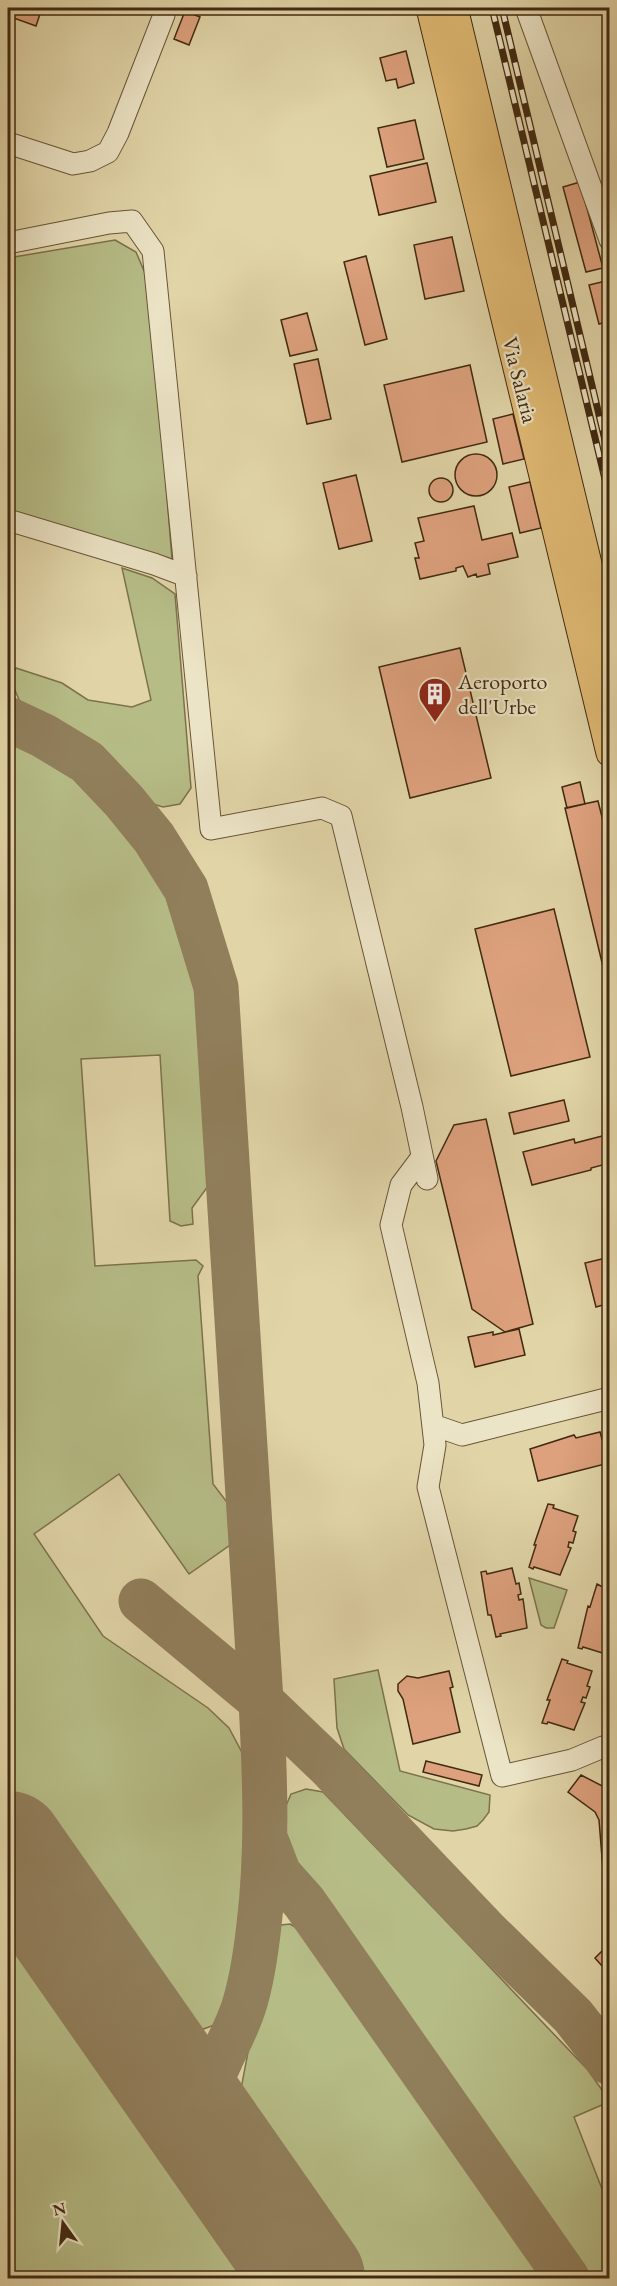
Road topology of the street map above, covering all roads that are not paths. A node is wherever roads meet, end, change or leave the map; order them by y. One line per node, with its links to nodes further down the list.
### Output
1 (164, 8): 5 (street)
2 (430, 8): 11 (main road, Via Salaria)
3 (454, 8): 10 (main road, Via Salaria)
4 (526, 8): 6 (street)
5 (8, 143)
6 (609, 240)
7 (8, 243): 9 (street)
8 (8, 520): 9 (street)
9 (186, 576): 12 (street)
10 (609, 655)
11 (609, 753)
12 (422, 1157): 13 (street); 15 (street)
13 (427, 1179)
14 (609, 1398): 15 (street)
15 (433, 1425): 16 (street)
16 (609, 1749)

